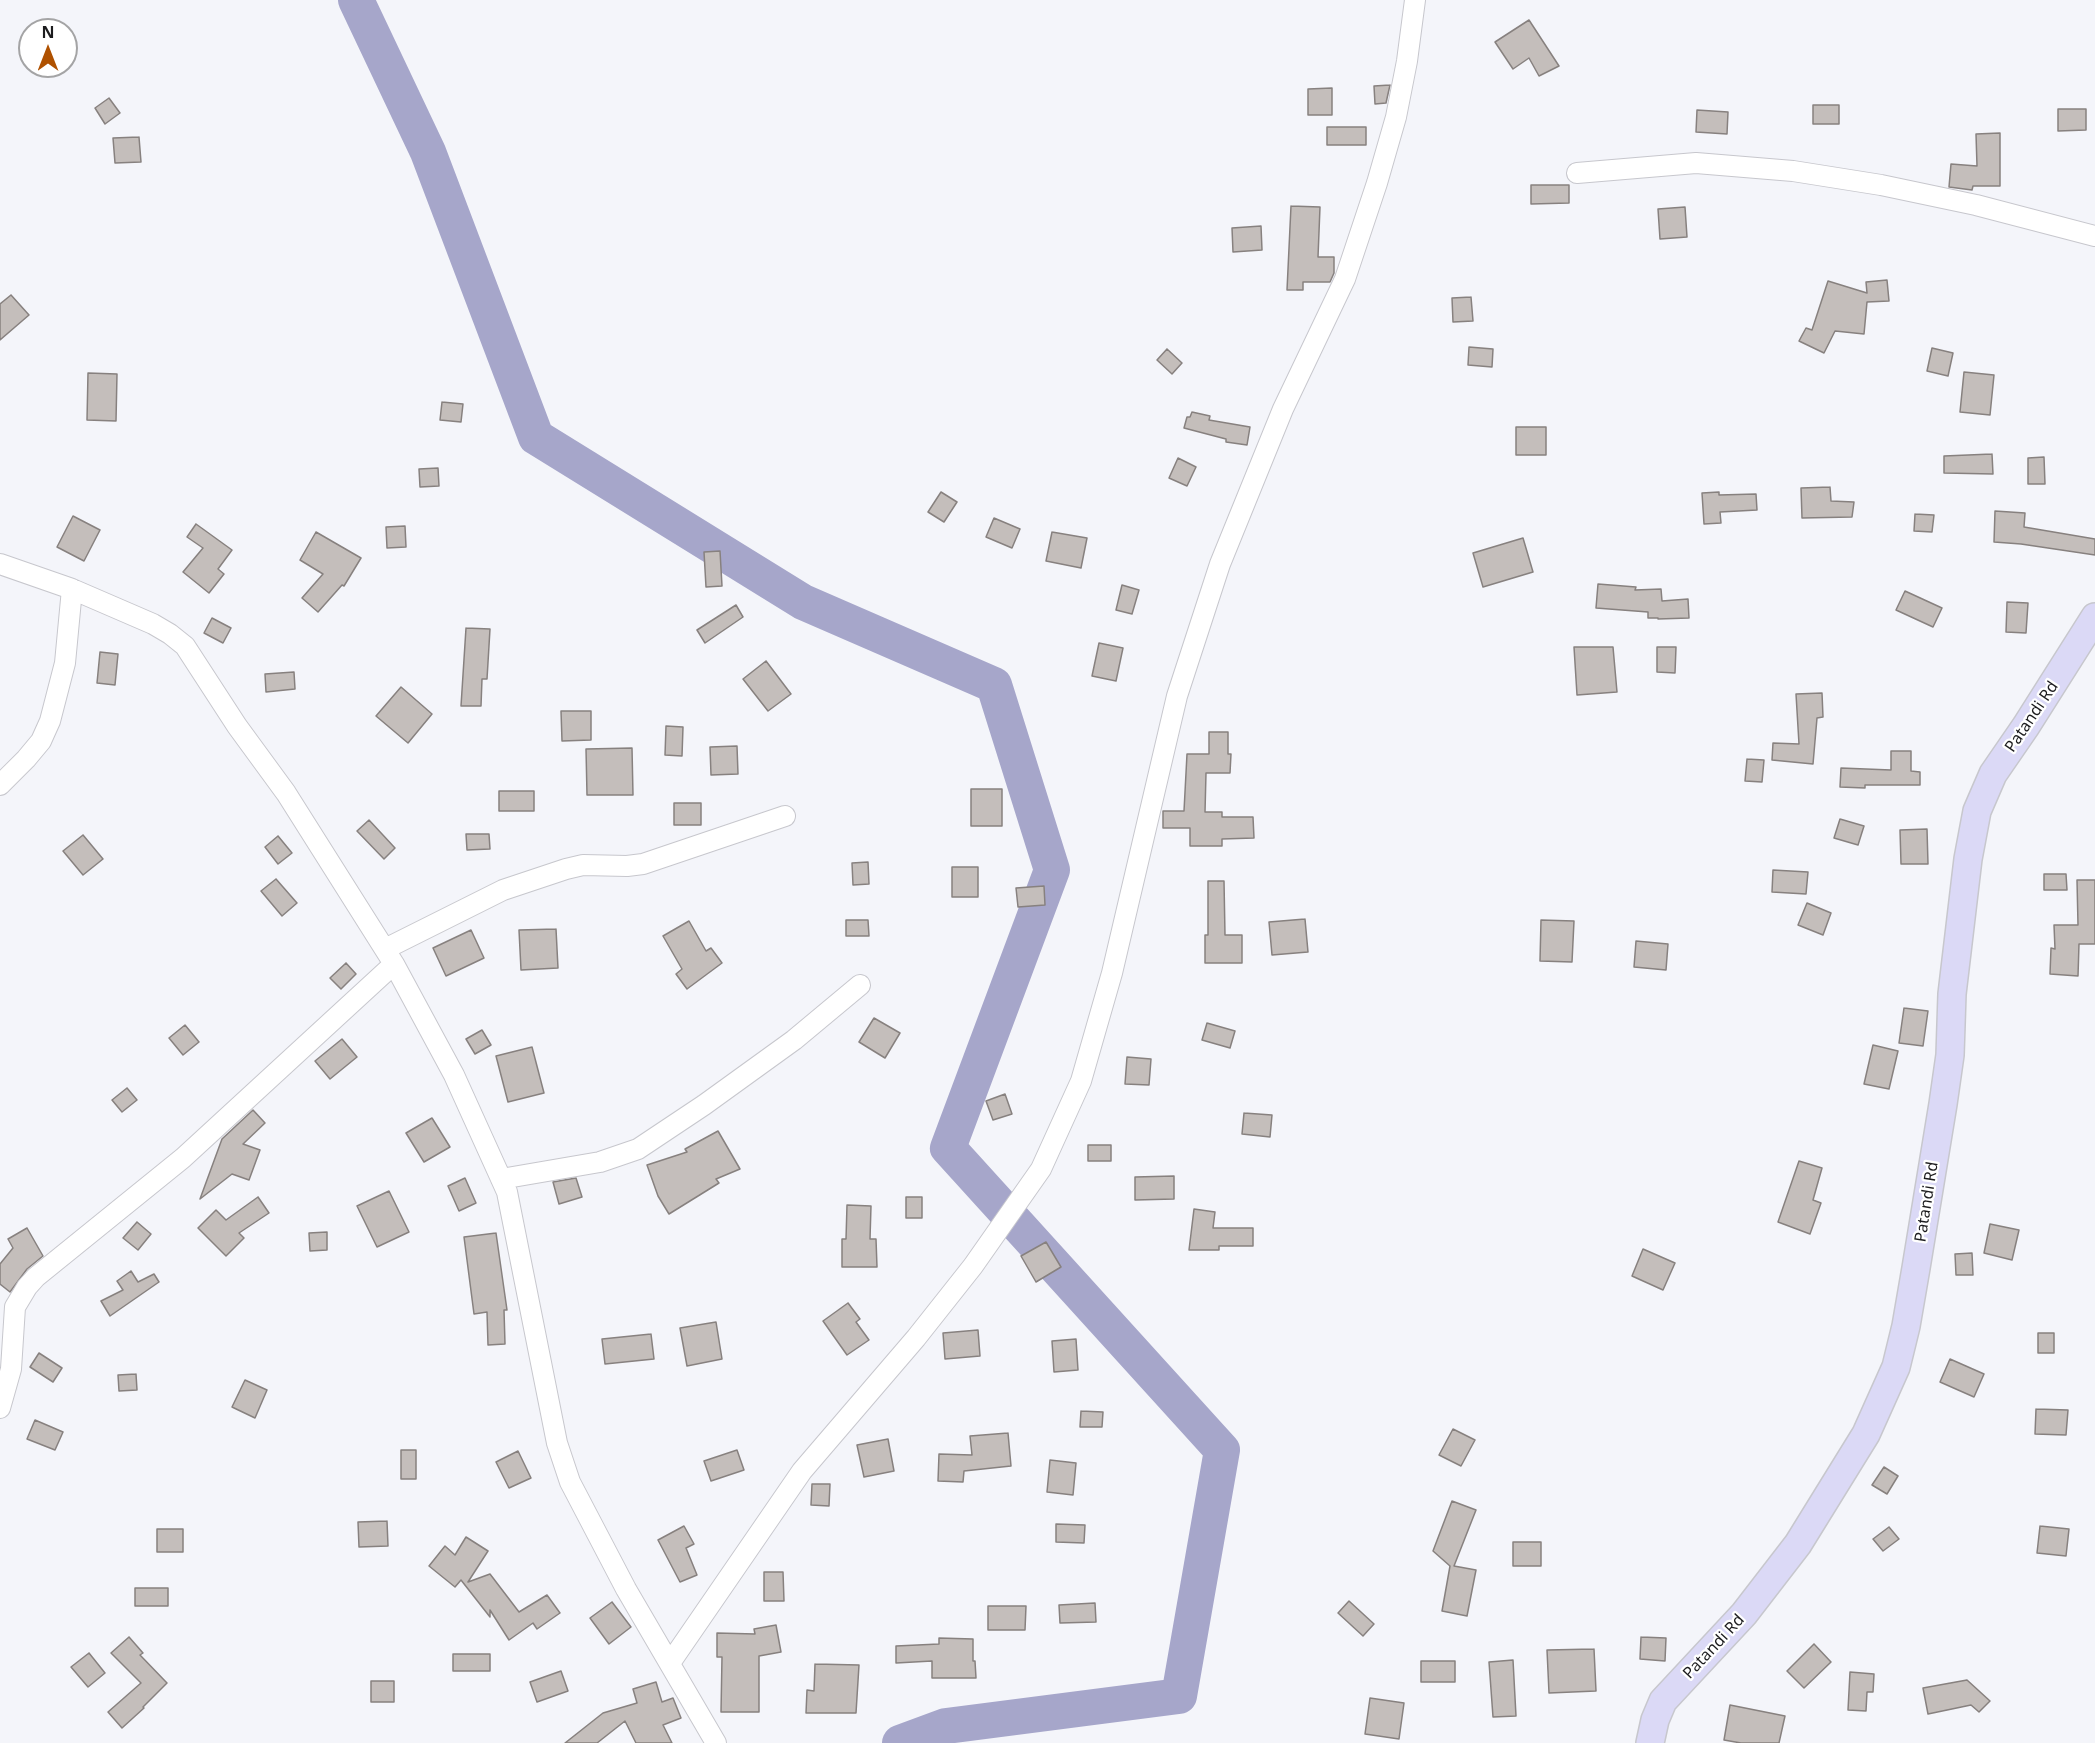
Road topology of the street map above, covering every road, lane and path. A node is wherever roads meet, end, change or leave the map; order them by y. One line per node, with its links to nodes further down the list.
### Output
1 (1415, 0): 13 (street)
2 (1577, 173): 3 (street)
3 (2095, 236)
4 (0, 564): 5 (street)
5 (72, 589): 7 (street); 9 (street)
6 (2095, 617): 15 (street, Patandi Rd)
7 (0, 785)
8 (786, 816): 9 (street)
9 (390, 957): 11 (street); 12 (street)
10 (860, 985): 11 (street)
11 (501, 1179): 13 (street)
12 (0, 1408)
13 (670, 1663): 14 (street)
14 (716, 1743)
15 (1650, 1743)

